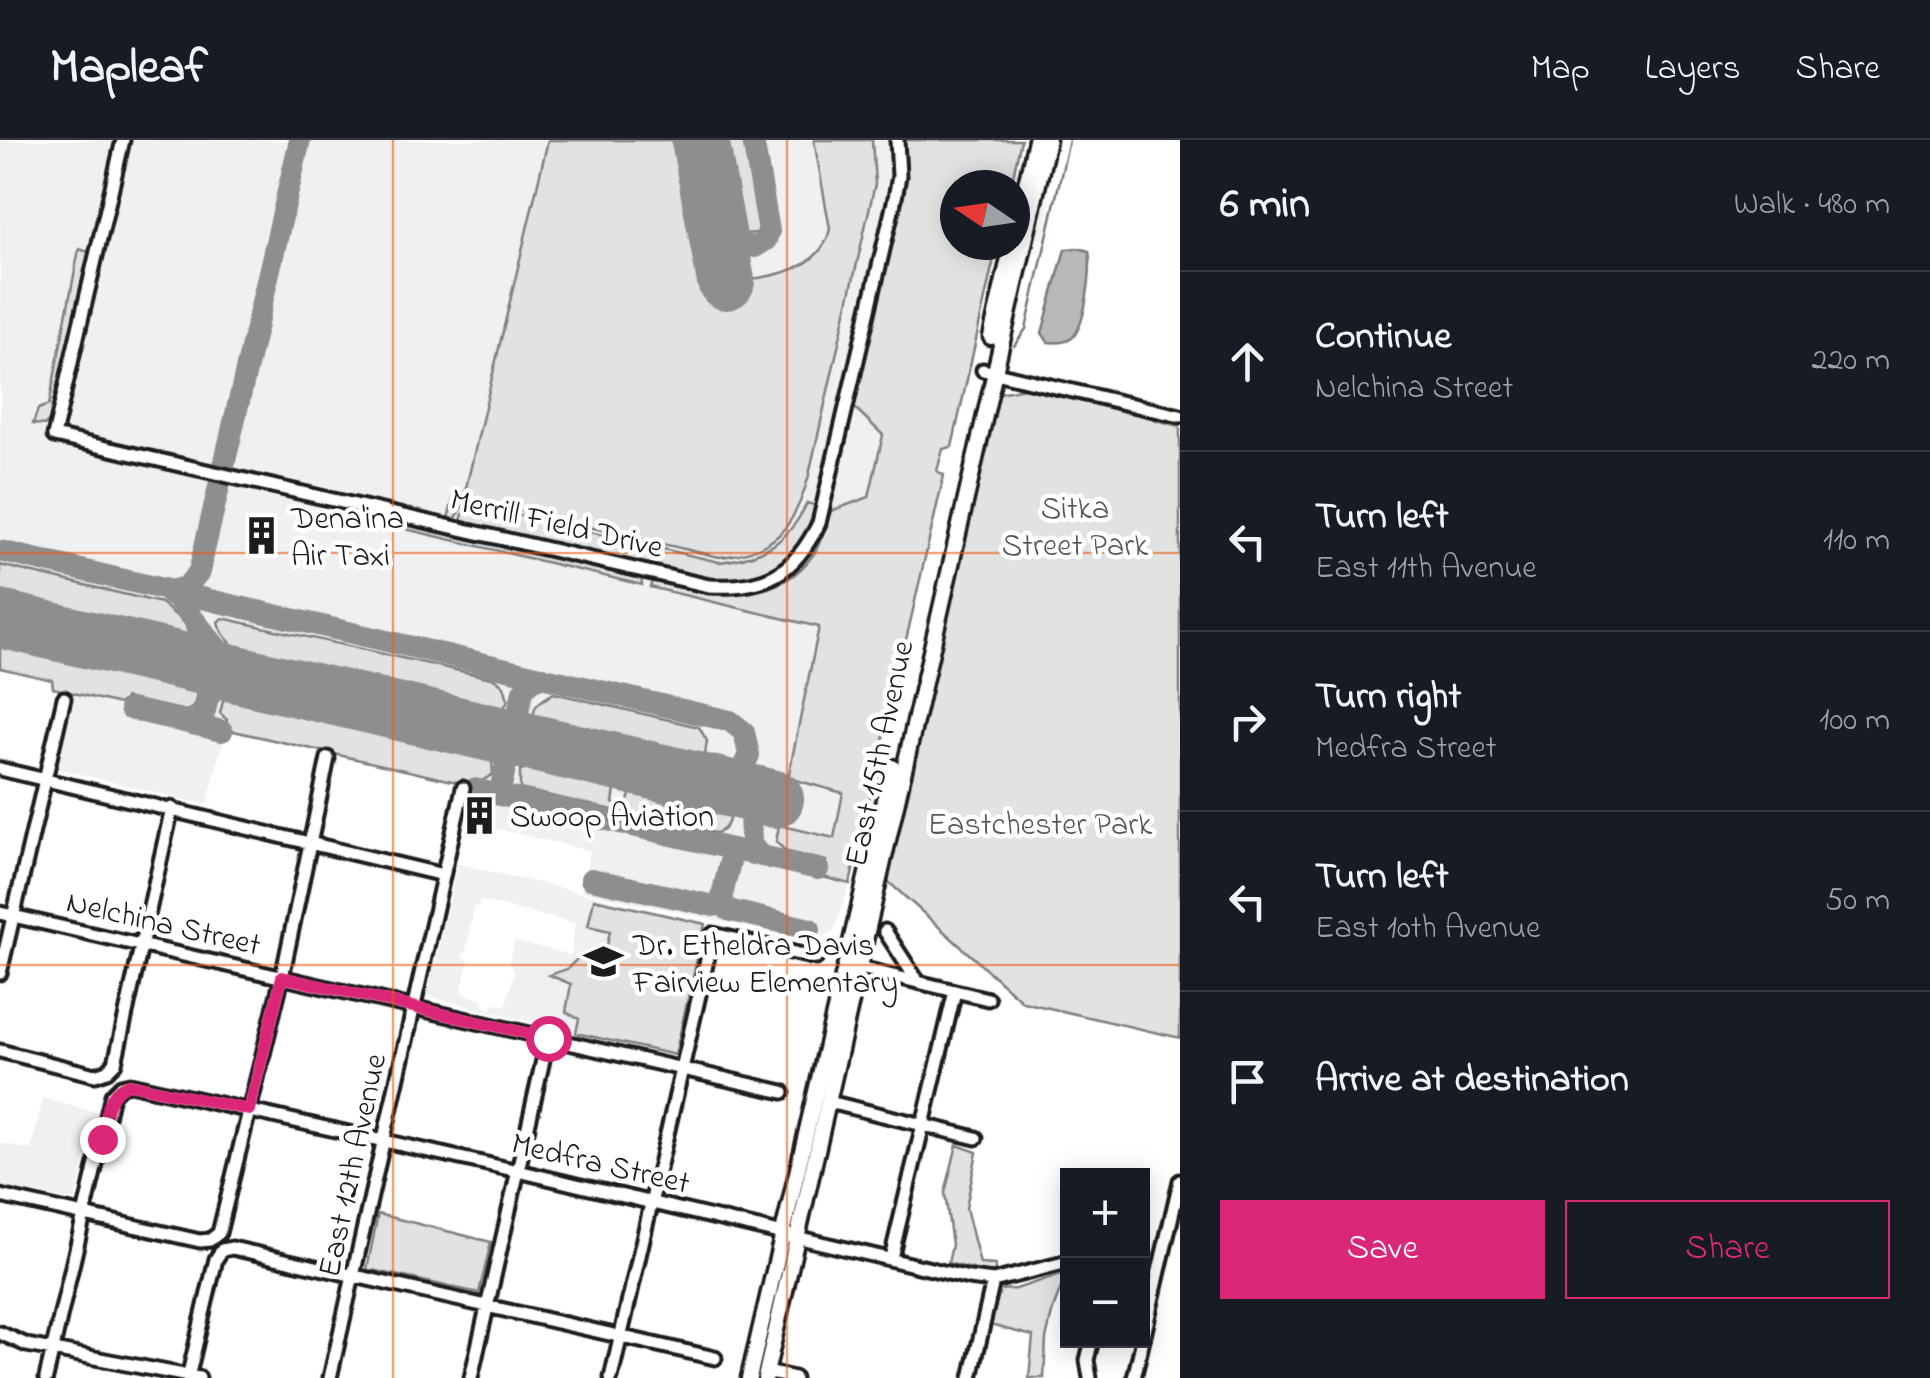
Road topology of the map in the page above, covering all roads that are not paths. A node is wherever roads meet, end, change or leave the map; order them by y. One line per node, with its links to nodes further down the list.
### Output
1 (123, 140): 2 (street, Merrill Field Drive)
2 (897, 140)
3 (1036, 140): 5 (main road)
4 (1048, 140): 7 (main road, East 15th Avenue)
5 (1029, 170)
6 (1009, 260): 7 (main road, East 15th Avenue)
7 (988, 372): 8 (street); 21 (main road, East 15th Avenue); 42 (main road, East 15th Avenue)
8 (1180, 416)
9 (64, 698): 12 (street)
10 (328, 758): 15 (street)
11 (0, 769): 12 (street)
12 (45, 779): 14 (street); 17 (street)
13 (463, 788): 16 (street, East 12th Avenue)
14 (172, 808): 15 (street); 19 (street)
15 (310, 841): 16 (street); 23 (street)
16 (443, 874): 27 (street, East 12th Avenue)
17 (7, 914): 19 (street, Nelchina Street); 22 (street)
18 (886, 931): 24 (street)
19 (141, 945): 23 (street, Nelchina Street); 29 (street)
20 (816, 958): 30 (street)
21 (860, 968): 24 (street); 32 (main road, East 15th Avenue)
22 (0, 973)
23 (282, 977): 27 (street, Nelchina Street); 33 (street)
24 (918, 982): 25 (street)
25 (955, 991): 26 (street); 34 (street)
26 (988, 999)
27 (414, 1007): 28 (street, Nelchina Street); 36 (street, East 12th Avenue)
28 (548, 1038): 30 (street, Nelchina Street); 37 (street)
29 (0, 1051)
30 (681, 1068): 31 (street, Nelchina Street); 40 (street)
31 (783, 1092)
32 (829, 1102): 34 (street); 42 (main road, East 15th Avenue)
33 (249, 1110): 36 (street, Medfra Street); 41 (street); 41 (street, Medfra Street)
34 (923, 1125): 35 (street); 43 (street)
35 (976, 1138)
36 (384, 1140): 37 (street, Medfra Street); 45 (street, East 12th Avenue)
37 (518, 1171): 40 (street, Medfra Street); 49 (street)
38 (1180, 1181): 47 (street)
39 (0, 1196): 41 (street)
40 (651, 1203): 42 (street, Medfra Street); 51 (street)
41 (84, 1215): 53 (street)
42 (790, 1234): 43 (street, Medfra Street); 55 (main road, East 15th Avenue); 61 (main road, East 15th Avenue)
43 (890, 1258): 48 (street, Medfra Street)
44 (1060, 1264): 48 (street, Medfra Street)
45 (356, 1274): 49 (street); 56 (street); 58 (street, East 12th Avenue)
46 (1150, 1274): 47 (street)
47 (1158, 1275): 65 (street)
48 (993, 1282): 63 (street)
49 (488, 1304): 51 (street); 59 (street)
50 (0, 1333): 53 (street)
51 (620, 1336): 54 (street); 60 (street)
52 (1090, 1348): 64 (street)
53 (52, 1350): 56 (street); 57 (street)
54 (715, 1358)
55 (766, 1375): 62 (street)
56 (192, 1377)
57 (46, 1378)
58 (330, 1378)
59 (471, 1378)
60 (611, 1378)
61 (749, 1378)
62 (794, 1378)
63 (971, 1378)
64 (1090, 1378)
65 (1134, 1378)

